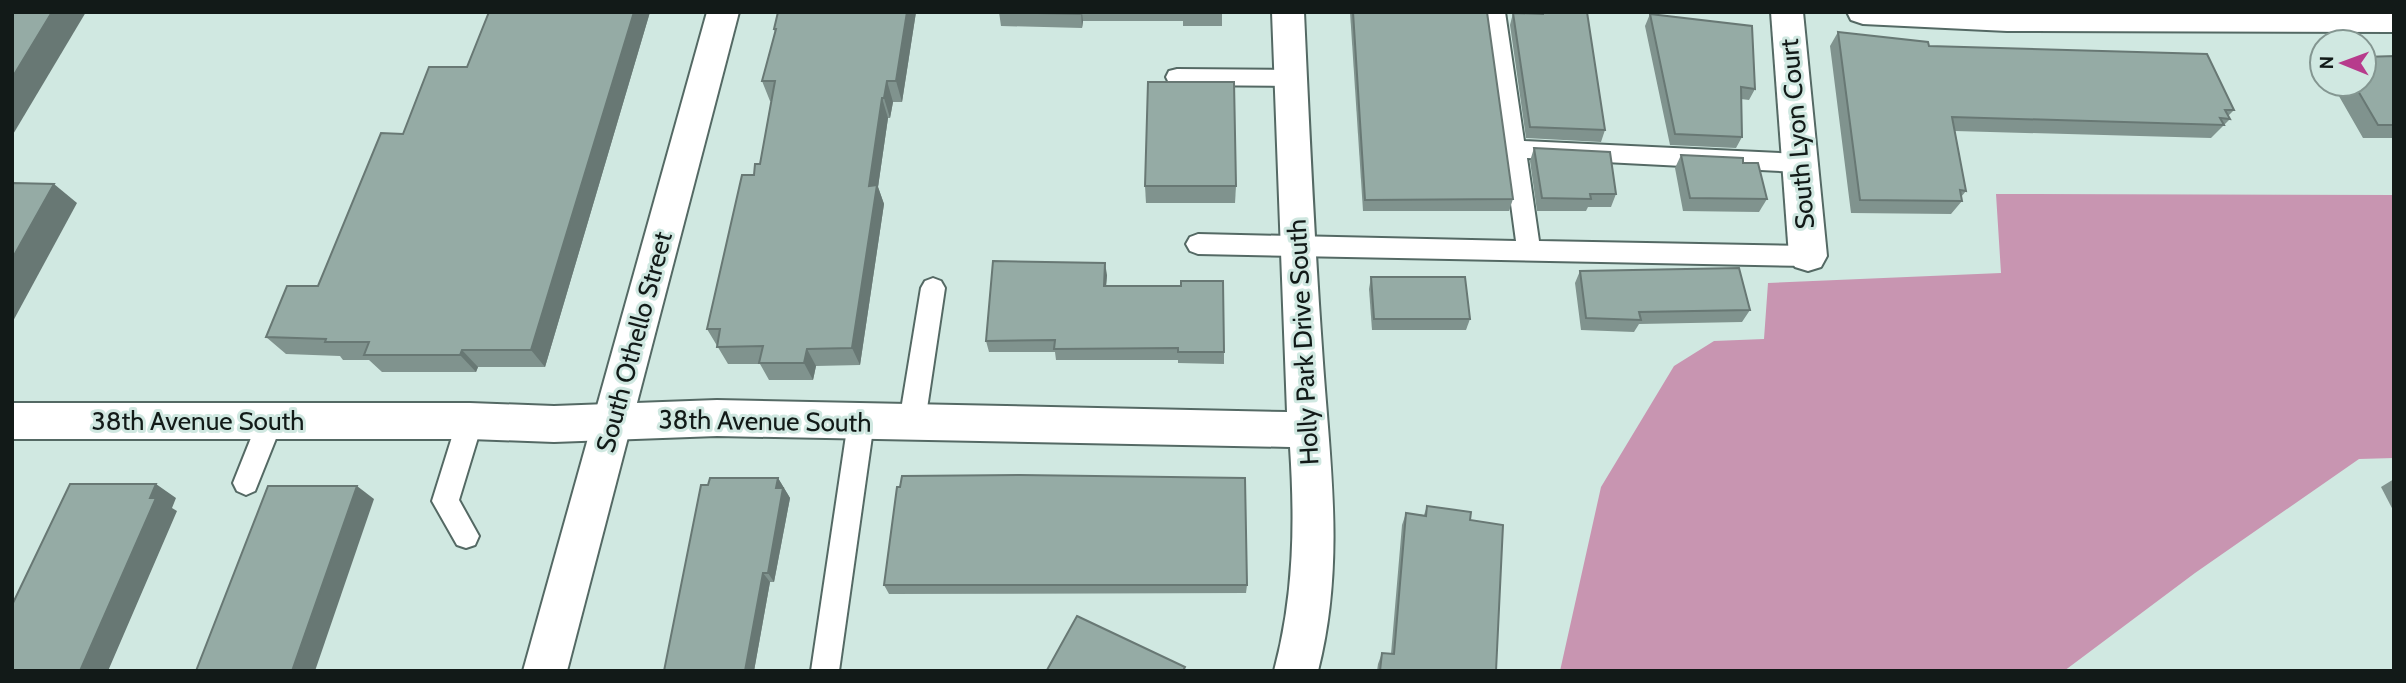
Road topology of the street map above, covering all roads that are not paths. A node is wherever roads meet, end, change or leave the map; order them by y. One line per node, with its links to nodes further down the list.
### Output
1 (723, 12): 17 (street, South Othello Street)
2 (1288, 12): 9 (street, Holly Park Drive South)
3 (1495, 12): 10 (lane)
4 (1787, 12): 11 (street, South Lyon Court)
5 (1863, 12): 6 (street)
6 (2228, 16): 7 (street)
7 (2394, 20)
8 (1177, 77): 9 (lane)
9 (1290, 78): 13 (street, Holly Park Drive South)
10 (1515, 149): 11 (lane); 14 (lane)
11 (1799, 163): 15 (street, South Lyon Court)
12 (1198, 244): 13 (lane)
13 (1297, 245): 14 (lane); 23 (street, Holly Park Drive South)
14 (1529, 252): 15 (lane)
15 (1808, 256)
16 (933, 288): 22 (lane)
17 (613, 420): 20 (street, 38th Avenue South); 21 (street, 38th Avenue South); 26 (street, South Othello Street)
18 (12, 421): 19 (street, 38th Avenue South)
19 (271, 421): 20 (street, 38th Avenue South); 24 (lane)
20 (470, 421): 25 (lane)
21 (862, 422): 22 (street, 38th Avenue South); 27 (lane)
22 (912, 422): 23 (street, 38th Avenue South)
23 (1307, 430): 28 (street, Holly Park Drive South)
24 (246, 483)
25 (466, 536)
26 (545, 671)
27 (824, 671)
28 (1296, 671)

